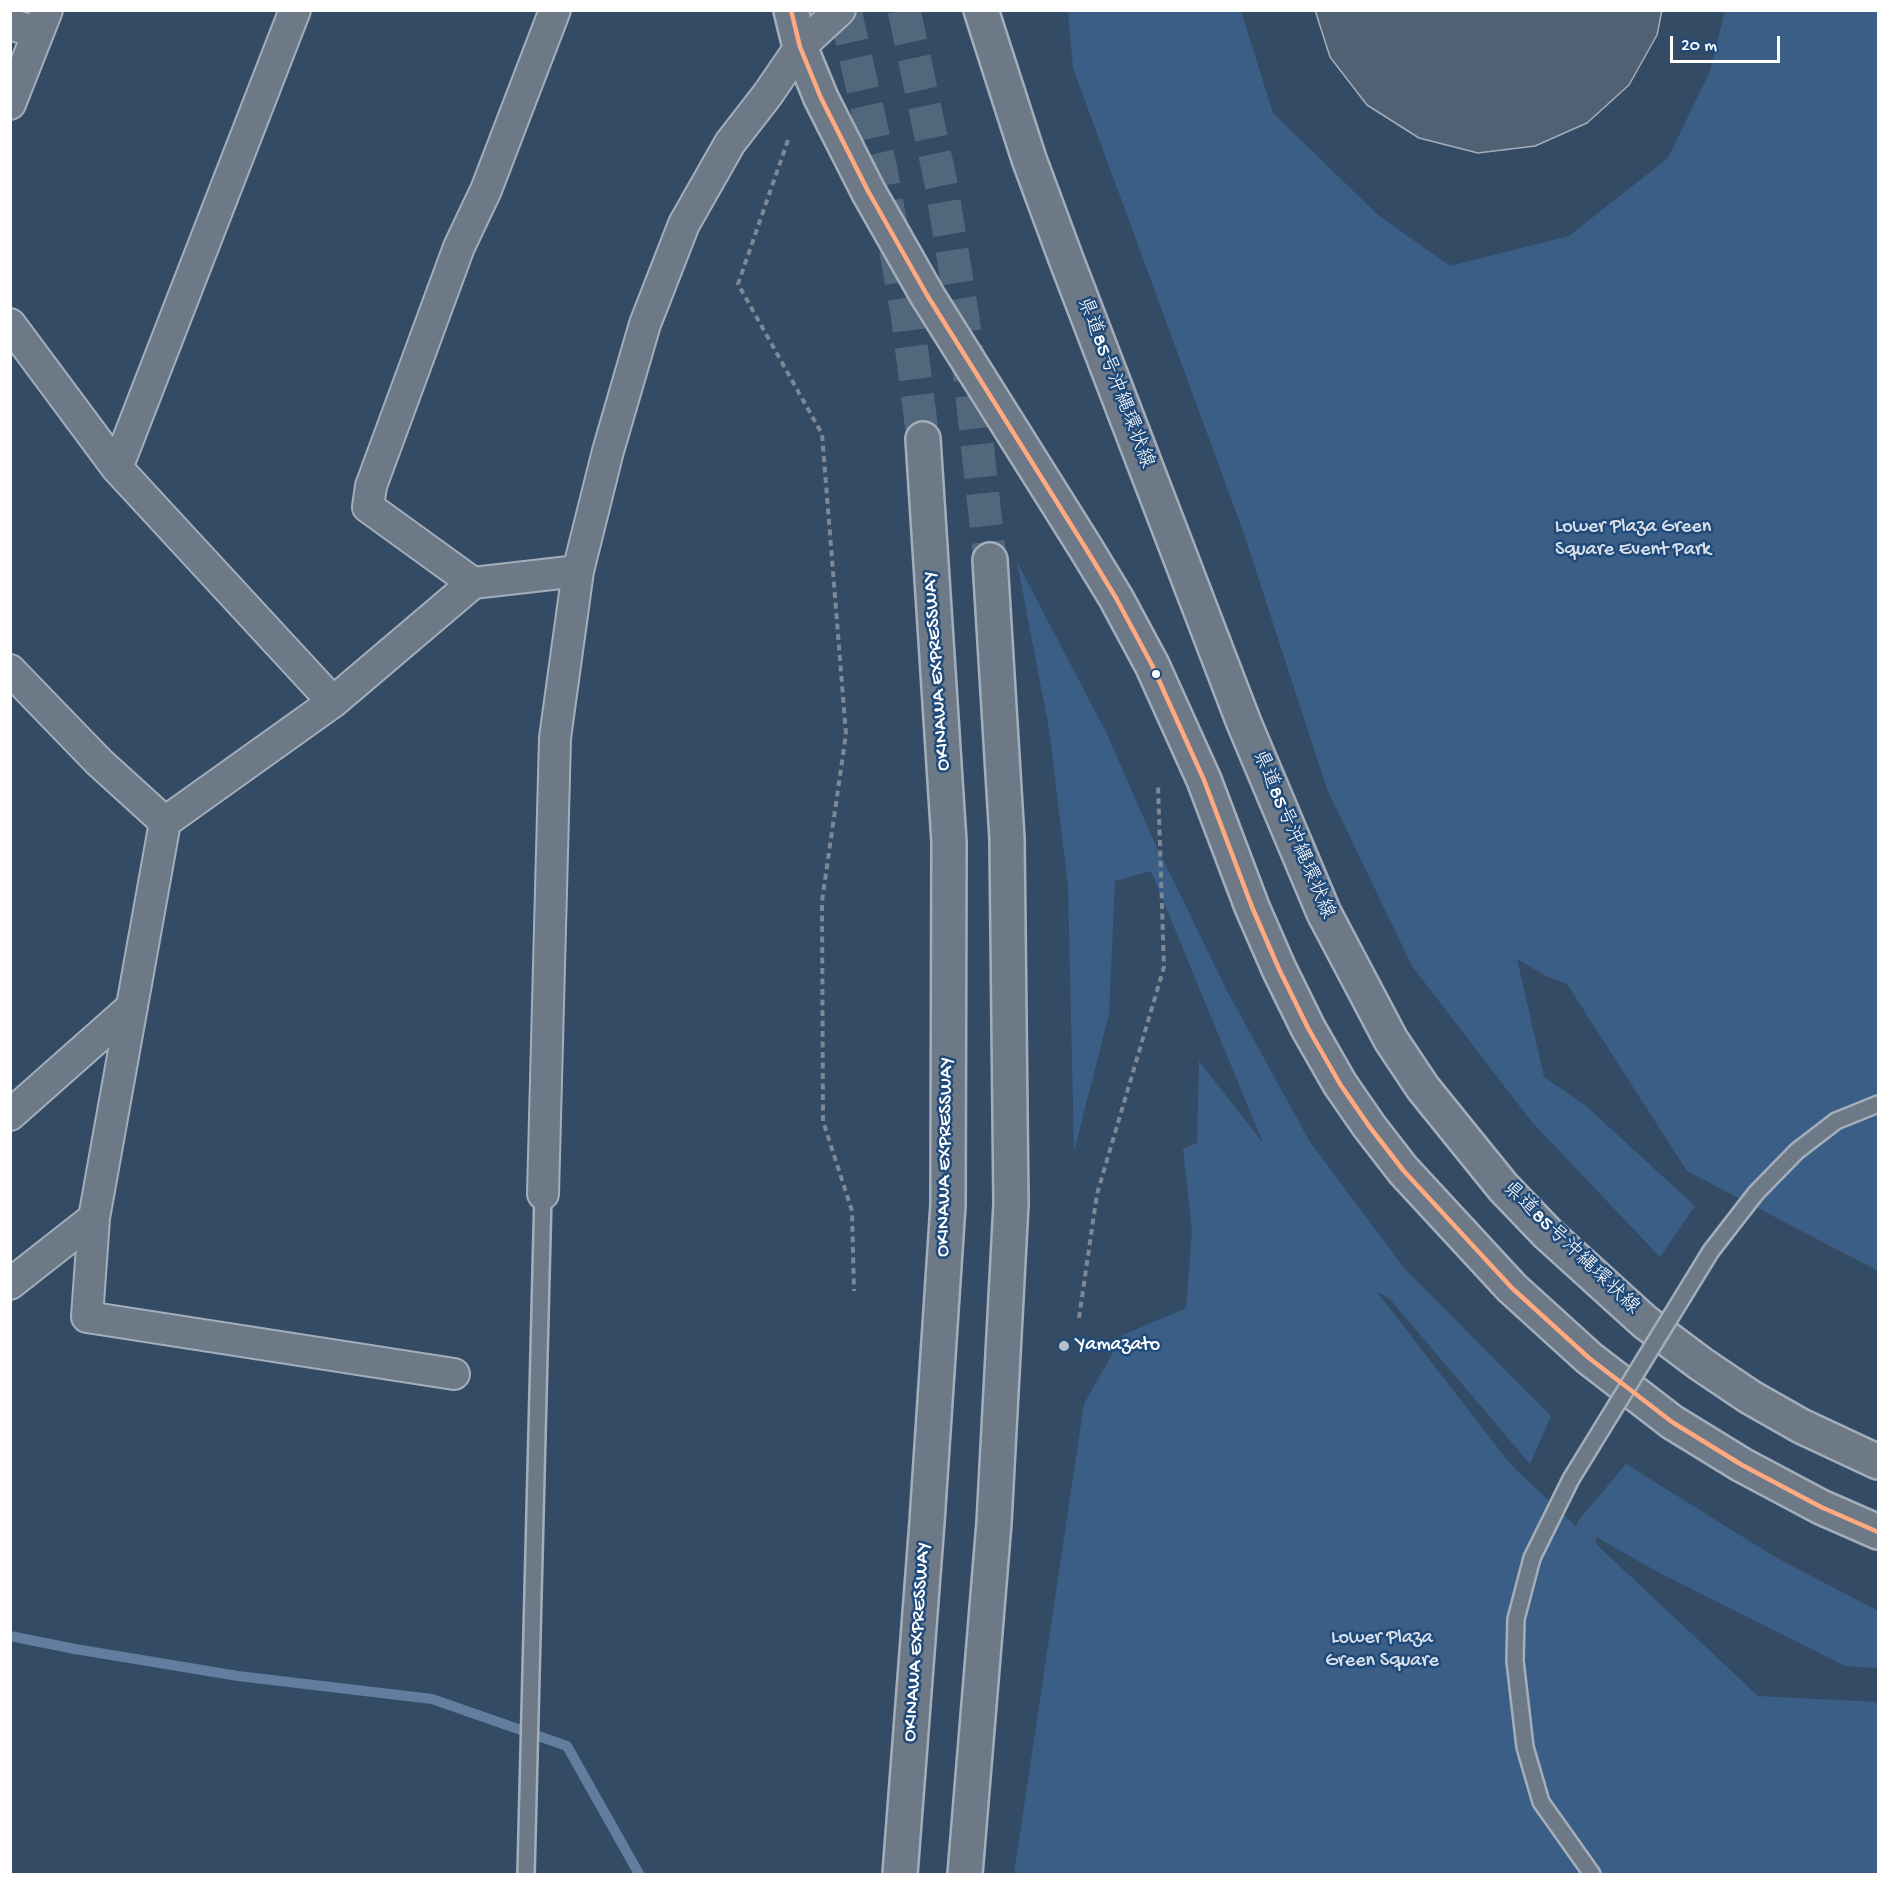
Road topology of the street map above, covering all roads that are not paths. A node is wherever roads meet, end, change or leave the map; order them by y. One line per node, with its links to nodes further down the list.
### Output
1 (295, 10): 11 (street)
2 (555, 10): 14 (street)
3 (790, 10): 7 (main road)
4 (840, 10): 7 (street)
5 (981, 10): 25 (main road, 県道85号沖縄環状線)
6 (32, 23): 8 (street)
7 (801, 47): 13 (street); 26 (main road)
8 (10, 104)
9 (10, 324): 11 (street)
10 (923, 439): 28 (main road, OKINAWA EXPRESSWAY)
11 (117, 468): 16 (street)
12 (990, 560): 29 (main road)
13 (578, 571): 14 (street); 21 (street)
14 (472, 583): 16 (street)
15 (10, 669): 17 (street)
16 (333, 702): 17 (street)
17 (165, 822): 18 (street)
18 (132, 1007): 20 (street); 22 (street)
19 (1878, 1104): 30 (lane, bridge)
20 (10, 1115)
21 (543, 1194): 27 (lane)
22 (94, 1218): 23 (street); 24 (street)
23 (10, 1284)
24 (454, 1374)
25 (1878, 1462)
26 (1878, 1532)
27 (526, 1875)
28 (900, 1875)
29 (965, 1875)
30 (1592, 1875)

